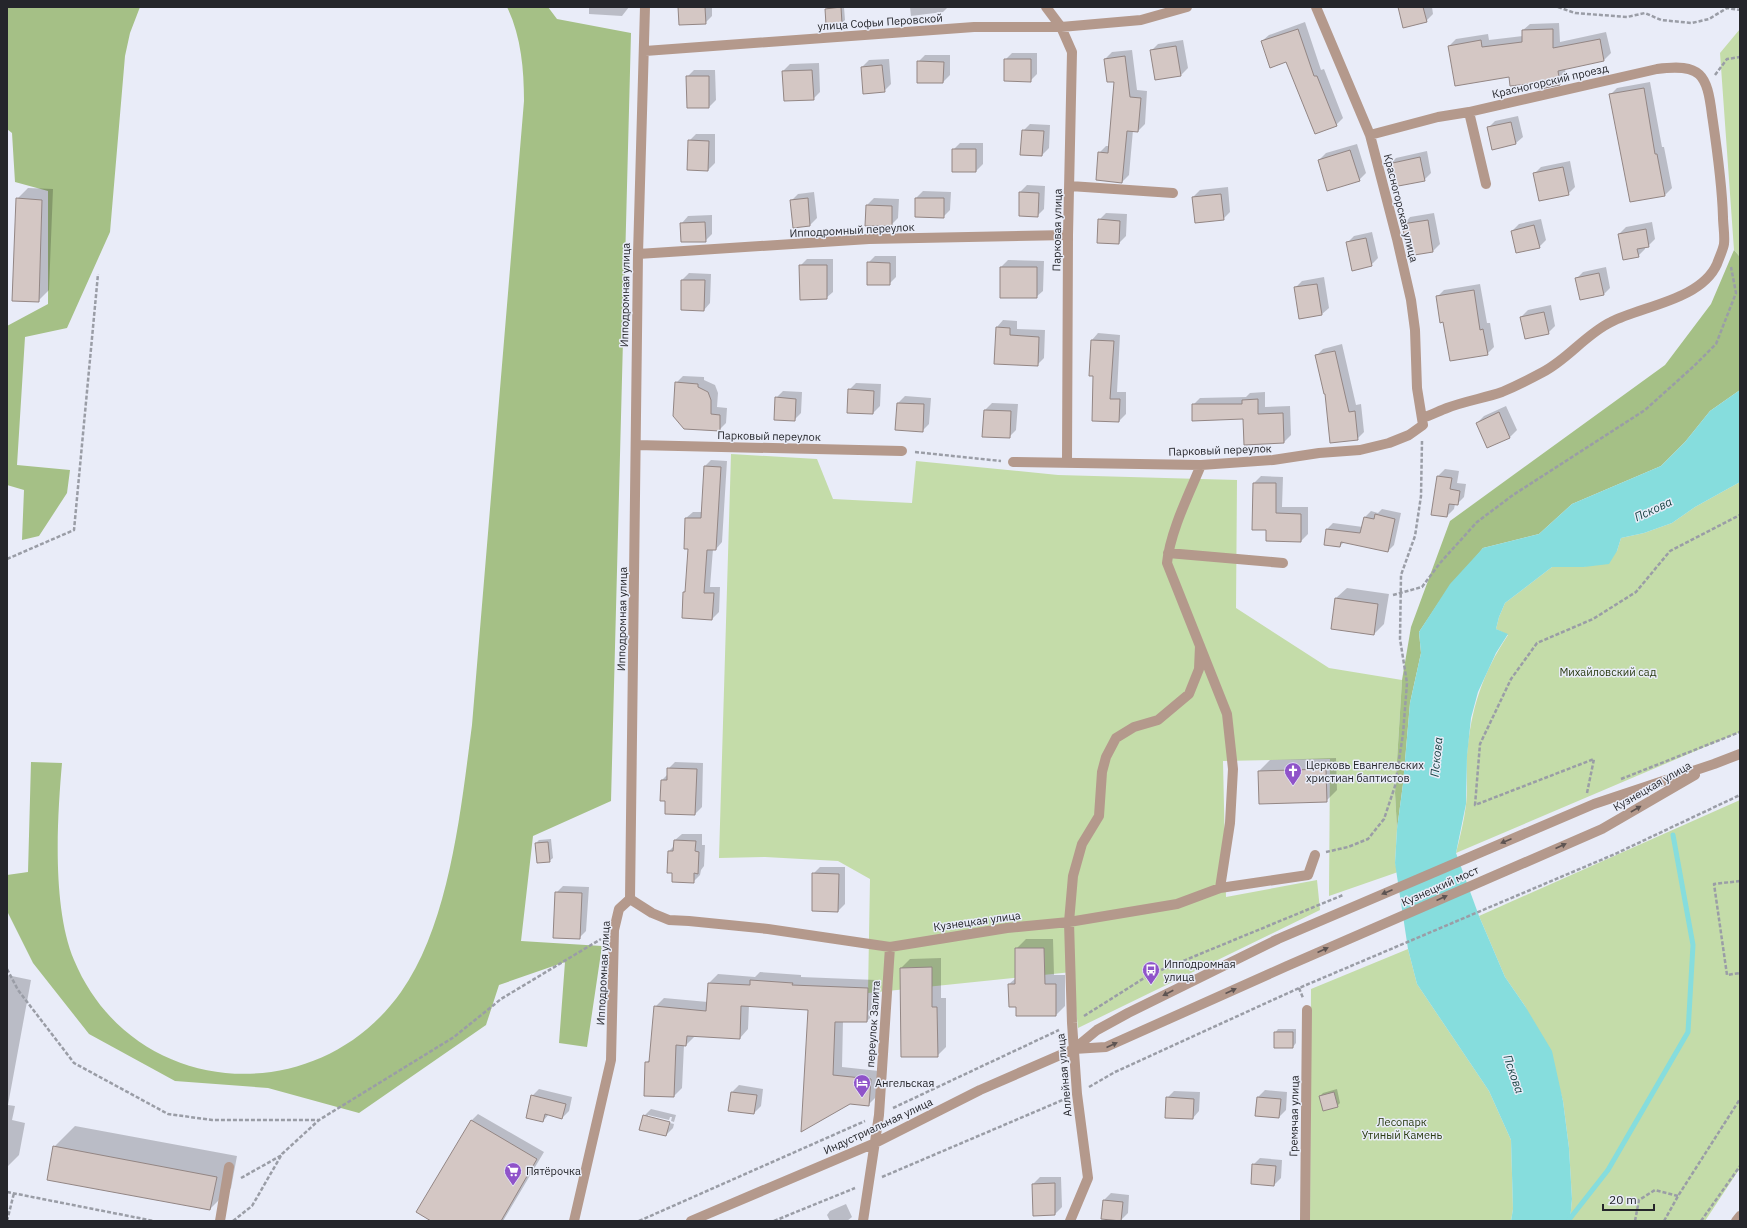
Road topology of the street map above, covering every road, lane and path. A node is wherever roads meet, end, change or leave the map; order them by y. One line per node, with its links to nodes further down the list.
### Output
1 (646, 7): 8 (street, Ипподромная улица)
2 (1046, 7): 7 (street, Парковая улица)
3 (1187, 7): 7 (street, улица Софьи Перовской)
4 (1316, 7): 12 (street, Красногорская улица)
5 (1558, 7): 6 (path)
6 (1740, 10)
7 (1061, 27): 8 (street, улица Софьи Перовской); 14 (street, Парковая улица)
8 (645, 51): 18 (street, Ипподромная улица)
9 (1740, 57): 10 (path)
10 (1707, 84): 11 (street, Красногорский проезд); 17 (street)
11 (1469, 112): 12 (street, Красногорский проезд); 13 (street)
12 (1370, 136): 20 (street, Красногорская улица)
13 (1486, 184)
14 (1070, 186): 15 (street); 16 (street, Парковая улица)
15 (1173, 193)
16 (1068, 235): 18 (street, Ипподромный переулок); 24 (street, Парковая улица)
17 (1724, 244): 20 (street); 30 (path)
18 (638, 254): 21 (street, Ипподромная улица)
19 (98, 274): 28 (path)
20 (1423, 422): 25 (street, Парковый переулок); 30 (path)
21 (636, 444): 22 (street, Парковый переулок); 44 (street, Ипподромная улица)
22 (902, 451): 23 (path)
23 (1013, 462): 24 (street, Парковый переулок)
24 (1067, 462): 25 (street, Парковый переулок)
25 (1201, 465): 27 (street)
26 (1740, 515): 37 (path)
27 (1168, 554): 29 (street); 32 (street)
28 (7, 559)
29 (1283, 563)
30 (1402, 593): 31 (path); 41 (path)
31 (1393, 596)
32 (1200, 646): 43 (street); 45 (street, Аллейная улица)
33 (1740, 732): 36 (path)
34 (1740, 754): 35 (street, Кузнецкая улица)
35 (1714, 764): 39 (street, Кузнецкая улица); 40 (street, Кузнецкая улица, one-way to 35)
36 (1616, 781)
37 (1594, 790)
38 (1740, 795): 56 (path)
39 (1594, 804): 48 (street, Кузнецкий мост, one-way to 48)
40 (1602, 828): 50 (street, Кузнецкий мост, one-way to 40)
41 (1315, 855): 43 (street, Кузнецкая улица)
42 (1740, 881): 52 (path)
43 (1220, 888): 45 (street, Кузнецкая улица)
44 (630, 899): 47 (street, Ипподромная улица); 49 (street, Кузнецкая улица)
45 (1069, 922): 49 (street, Кузнецкая улица); 54 (street, Аллейная улица)
46 (1272, 924): 54 (path)
47 (614, 930): 59 (path); 74 (street, Ипподромная улица)
48 (1278, 939): 55 (street, Индустриальная улица, one-way to 55)
49 (890, 947): 58 (street, переулок Залита)
50 (1287, 966): 55 (street, Индустриальная улица, one-way to 50)
51 (7, 969): 59 (path)
52 (1740, 973)
53 (1307, 1010): 80 (street, Гремячая улица)
54 (1072, 1024): 55 (street, Аллейная улица); 58 (path)
55 (1074, 1049): 56 (street, Аллейная улица); 60 (street, Индустриальная улица)
56 (1077, 1094): 64 (path); 79 (street, Аллейная улица)
57 (1740, 1099): 68 (path)
58 (879, 1115): 60 (street, переулок Залита); 75 (path)
59 (320, 1120): 61 (path)
60 (875, 1143): 64 (street, переулок Залита); 76 (street, Индустриальная улица)
61 (282, 1154): 65 (path); 73 (path)
62 (1740, 1166): 83 (path)
63 (229, 1167): 65 (street)
64 (868, 1182): 77 (path); 78 (street, переулок Залита)
65 (226, 1188): 72 (street)
66 (7, 1192): 67 (path)
67 (14, 1194): 70 (path); 71 (path)
68 (1678, 1196): 81 (path); 82 (path)
69 (1740, 1216): 84 (street)
70 (8, 1221)
71 (154, 1221)
72 (220, 1221)
73 (233, 1221)
74 (574, 1221)
75 (639, 1221)
76 (691, 1221)
77 (774, 1221)
78 (863, 1221)
79 (1070, 1221)
80 (1305, 1221)
81 (1635, 1221)
82 (1664, 1221)
83 (1701, 1221)
84 (1736, 1221)

